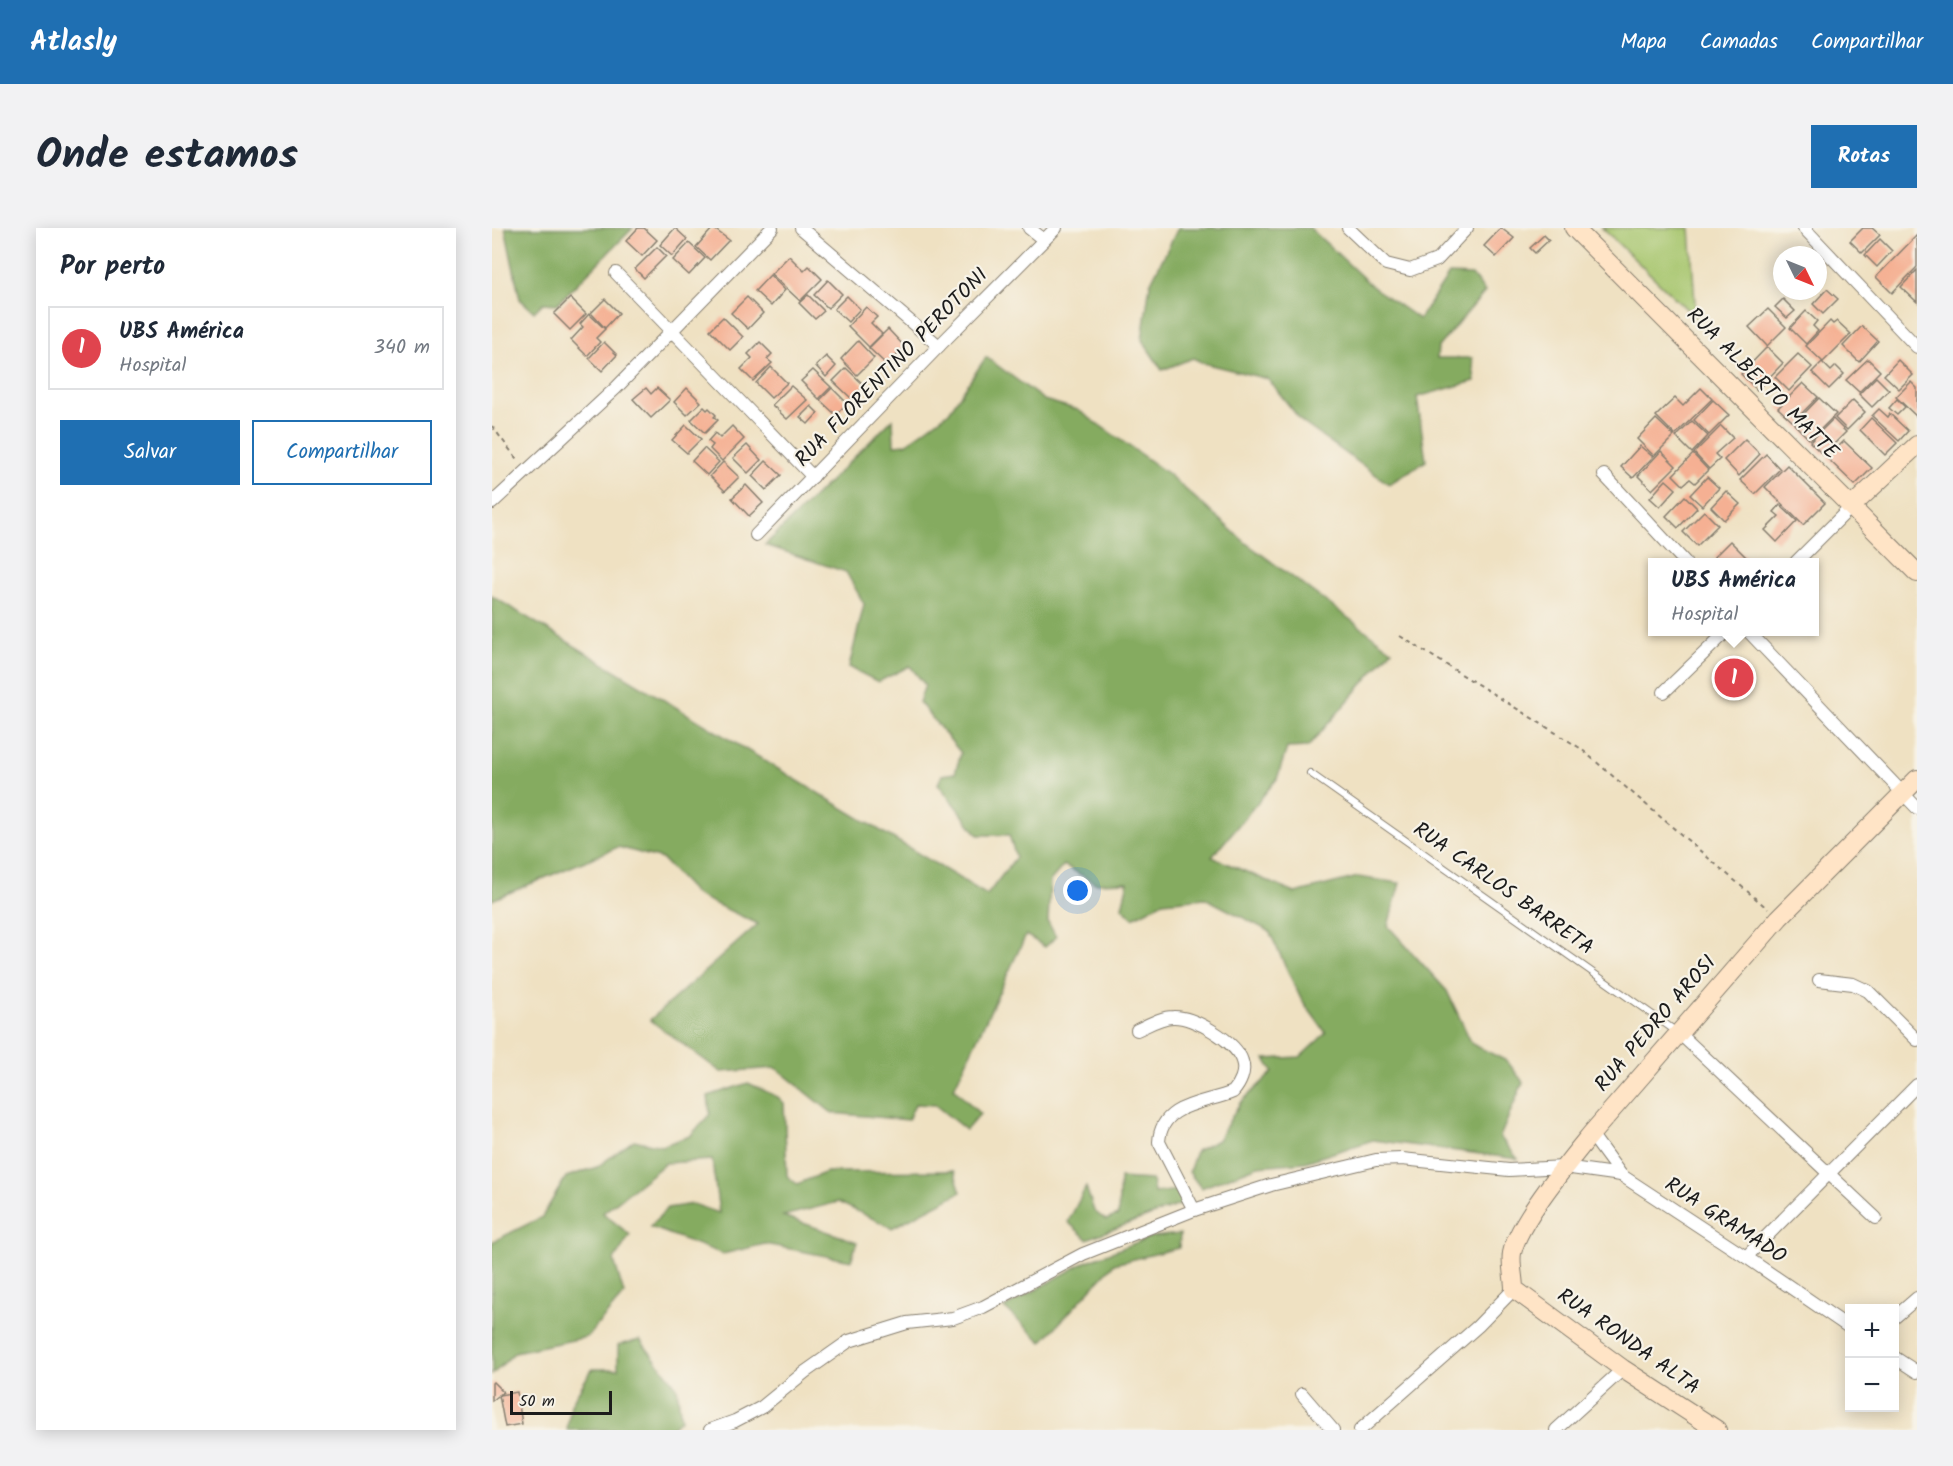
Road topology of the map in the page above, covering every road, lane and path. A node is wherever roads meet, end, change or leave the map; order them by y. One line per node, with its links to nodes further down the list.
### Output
1 (772, 228): 11 (street)
2 (801, 228): 12 (street)
3 (1029, 228): 9 (street)
4 (1056, 228): 9 (street, RUA FLORENTINO PEROTONI)
5 (1348, 228): 6 (street)
6 (1467, 228)
7 (1574, 228): 20 (street, RUA ALBERTO MATTE)
8 (1804, 228): 13 (street)
9 (1044, 240): 12 (street, RUA FLORENTINO PEROTONI)
10 (616, 273): 11 (street)
11 (671, 331): 16 (street); 18 (street)
12 (939, 346): 18 (street, RUA FLORENTINO PEROTONI)
13 (1917, 347)
14 (492, 426): 16 (path)
15 (1917, 445): 20 (street)
16 (526, 472): 19 (street)
17 (1604, 475): 22 (street)
18 (813, 477): 21 (street, RUA FLORENTINO PEROTONI)
19 (492, 503)
20 (1852, 506): 23 (street); 24 (street, RUA ALBERTO MATTE)
21 (756, 535)
22 (1681, 558)
23 (1800, 558)
24 (1917, 573)
25 (1400, 636): 33 (path)
26 (1722, 636): 28 (street)
27 (1753, 636): 31 (street)
28 (1664, 692)
29 (1310, 773): 36 (lane, RUA CARLOS BARRETA)
30 (1917, 779): 31 (street, RUA PEDRO AROSI)
31 (1902, 793): 32 (street); 33 (street, RUA PEDRO AROSI)
32 (1917, 808)
33 (1779, 918): 36 (street, RUA PEDRO AROSI)
34 (1819, 980): 37 (street)
35 (1137, 1030): 43 (street)
36 (1678, 1032): 39 (street, RUA PEDRO AROSI); 41 (street)
37 (1917, 1040)
38 (1917, 1085): 41 (street)
39 (1591, 1134): 40 (street, RUA PEDRO AROSI); 42 (street, RUA GRAMADO)
40 (1564, 1167): 42 (street); 43 (street); 46 (street, RUA PEDRO AROSI)
41 (1829, 1174): 44 (street); 45 (street)
42 (1621, 1175): 45 (street, RUA GRAMADO)
43 (1194, 1209): 54 (street)
44 (1876, 1218)
45 (1746, 1257): 49 (street, RUA GRAMADO)
46 (1514, 1289): 51 (street, RUA RONDA ALTA); 56 (street)
47 (1917, 1298): 48 (street)
48 (1899, 1314)
49 (1845, 1325)
50 (1899, 1361): 52 (street)
51 (1623, 1369): 57 (street); 58 (street, RUA RONDA ALTA)
52 (1917, 1372)
53 (1302, 1394): 55 (street)
54 (710, 1430)
55 (1334, 1430)
56 (1360, 1430)
57 (1556, 1430)
58 (1717, 1430)

